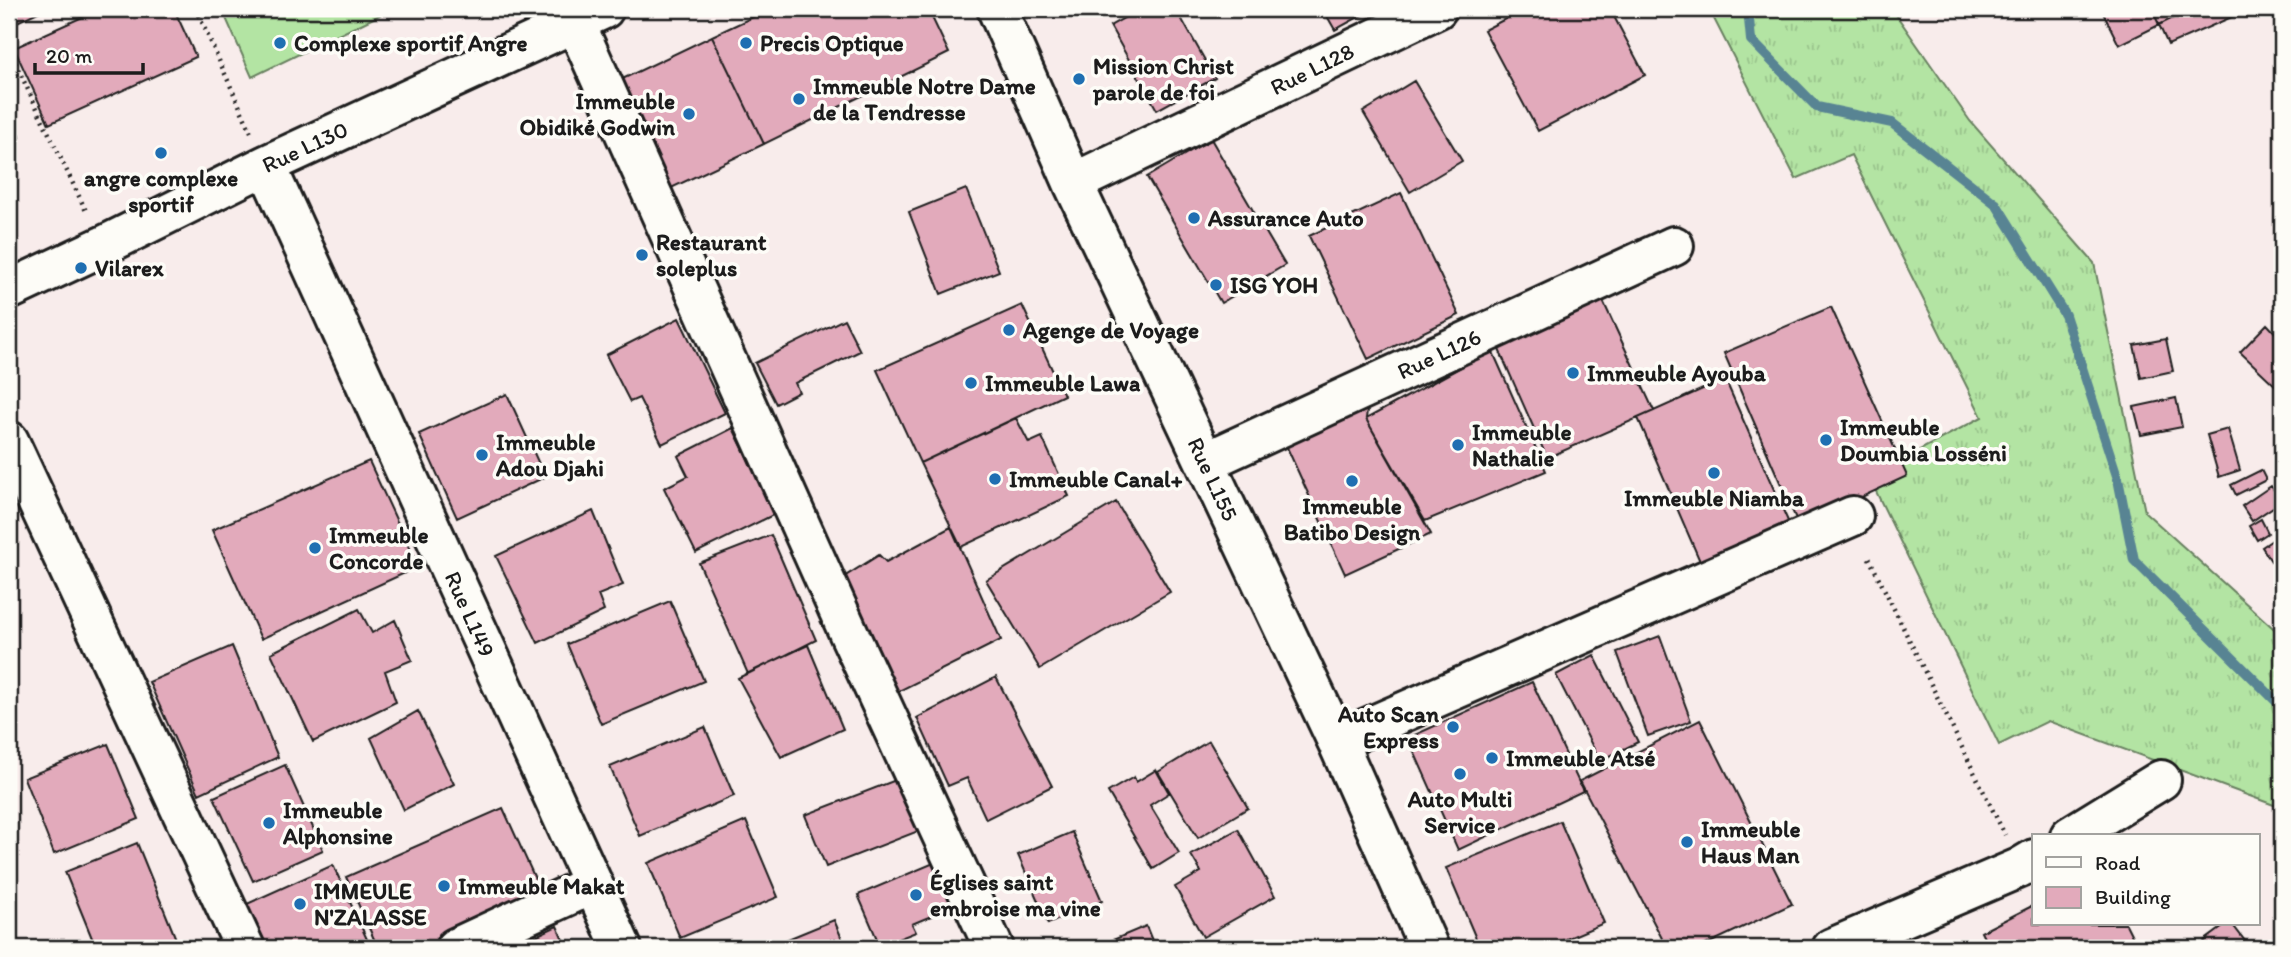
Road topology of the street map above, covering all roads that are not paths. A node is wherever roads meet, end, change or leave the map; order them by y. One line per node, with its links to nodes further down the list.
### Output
1 (998, 9): 5 (street, Rue L155)
2 (1437, 9): 5 (street, Rue L128)
3 (590, 16): 4 (street, Rue L130); 19 (street)
4 (266, 165): 7 (street, Rue L130); 15 (street, Rue L149)
5 (1073, 183): 9 (street, Rue L155)
6 (1674, 246): 9 (street, Rue L126)
7 (9, 290)
8 (9, 441): 16 (street)
9 (1205, 462): 11 (street, Rue L155)
10 (1853, 516): 11 (street)
11 (1337, 741): 20 (street, Rue L155)
12 (2161, 780): 13 (street)
13 (2073, 834)
14 (2026, 863): 21 (street)
15 (593, 884): 17 (street); 18 (street, Rue L149)
16 (245, 948)
17 (455, 948)
18 (622, 948)
19 (994, 948)
20 (1429, 948)
21 (1832, 948)

